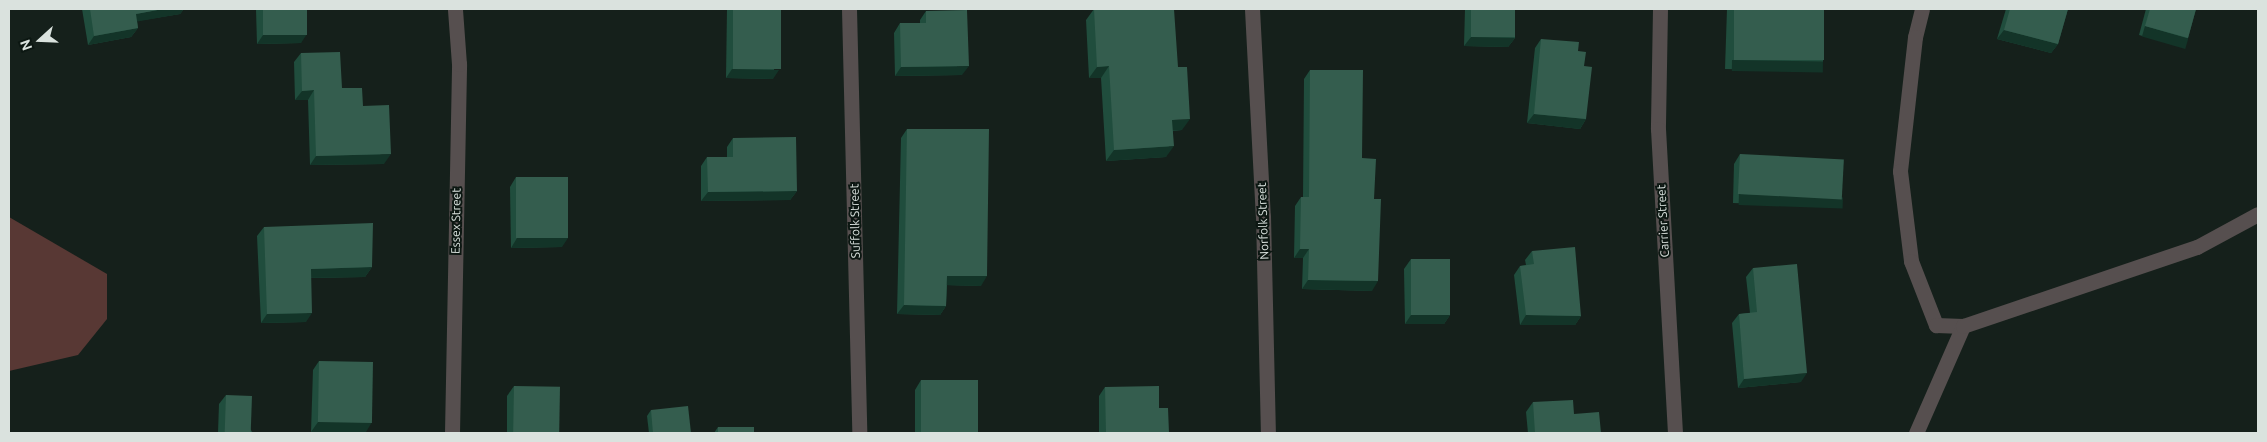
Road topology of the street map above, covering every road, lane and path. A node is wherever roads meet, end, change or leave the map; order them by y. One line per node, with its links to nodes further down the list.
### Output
1 (455, 9): 8 (street, Essex Street)
2 (849, 9): 9 (street, Suffolk Street)
3 (1252, 9): 10 (street, Norfolk Street)
4 (1660, 9): 11 (street, Carrier Street)
5 (1922, 9): 7 (street)
6 (2258, 214): 7 (street)
7 (1963, 326): 12 (street)
8 (452, 433)
9 (859, 433)
10 (1268, 433)
11 (1675, 433)
12 (1916, 433)

